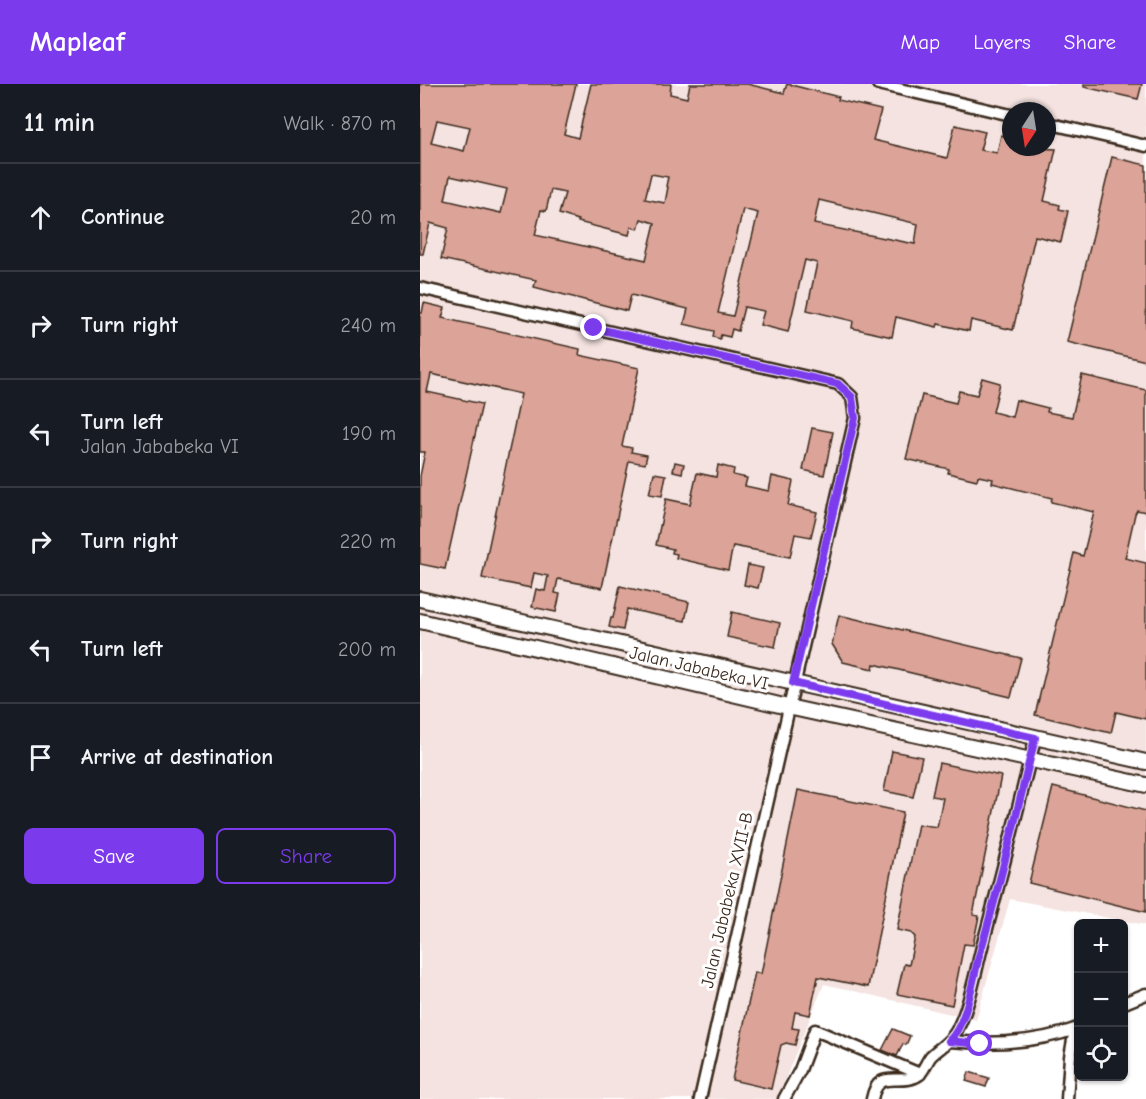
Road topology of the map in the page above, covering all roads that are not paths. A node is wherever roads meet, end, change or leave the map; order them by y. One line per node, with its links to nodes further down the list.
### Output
1 (878, 84): 2 (street)
2 (1002, 113)
3 (1056, 125): 4 (street)
4 (1146, 146)
5 (420, 288): 8 (street, Jalan Jababeka XVII-B)
6 (420, 599): 8 (street, Jalan Jababeka VI)
7 (420, 621): 9 (street, Jalan Jababeka VI)
8 (793, 683): 9 (street, Jalan Jababeka XVII-B); 10 (street, Jalan Jababeka VI)
9 (788, 707): 11 (street, Jalan Jababeka VI); 20 (street, Jalan Jababeka XVII-B)
10 (1035, 738): 11 (street); 12 (street, Jalan Jababeka VI)
11 (1030, 759): 13 (street, Jalan Jababeka VI); 18 (street)
12 (1146, 762)
13 (1146, 784)
14 (1146, 994): 15 (street)
15 (1128, 1001)
16 (1074, 1029): 18 (street)
17 (1074, 1040): 23 (street)
18 (949, 1041): 19 (street)
19 (920, 1074): 21 (street); 22 (street)
20 (700, 1099)
21 (784, 1099)
22 (872, 1099)
23 (1067, 1099)

